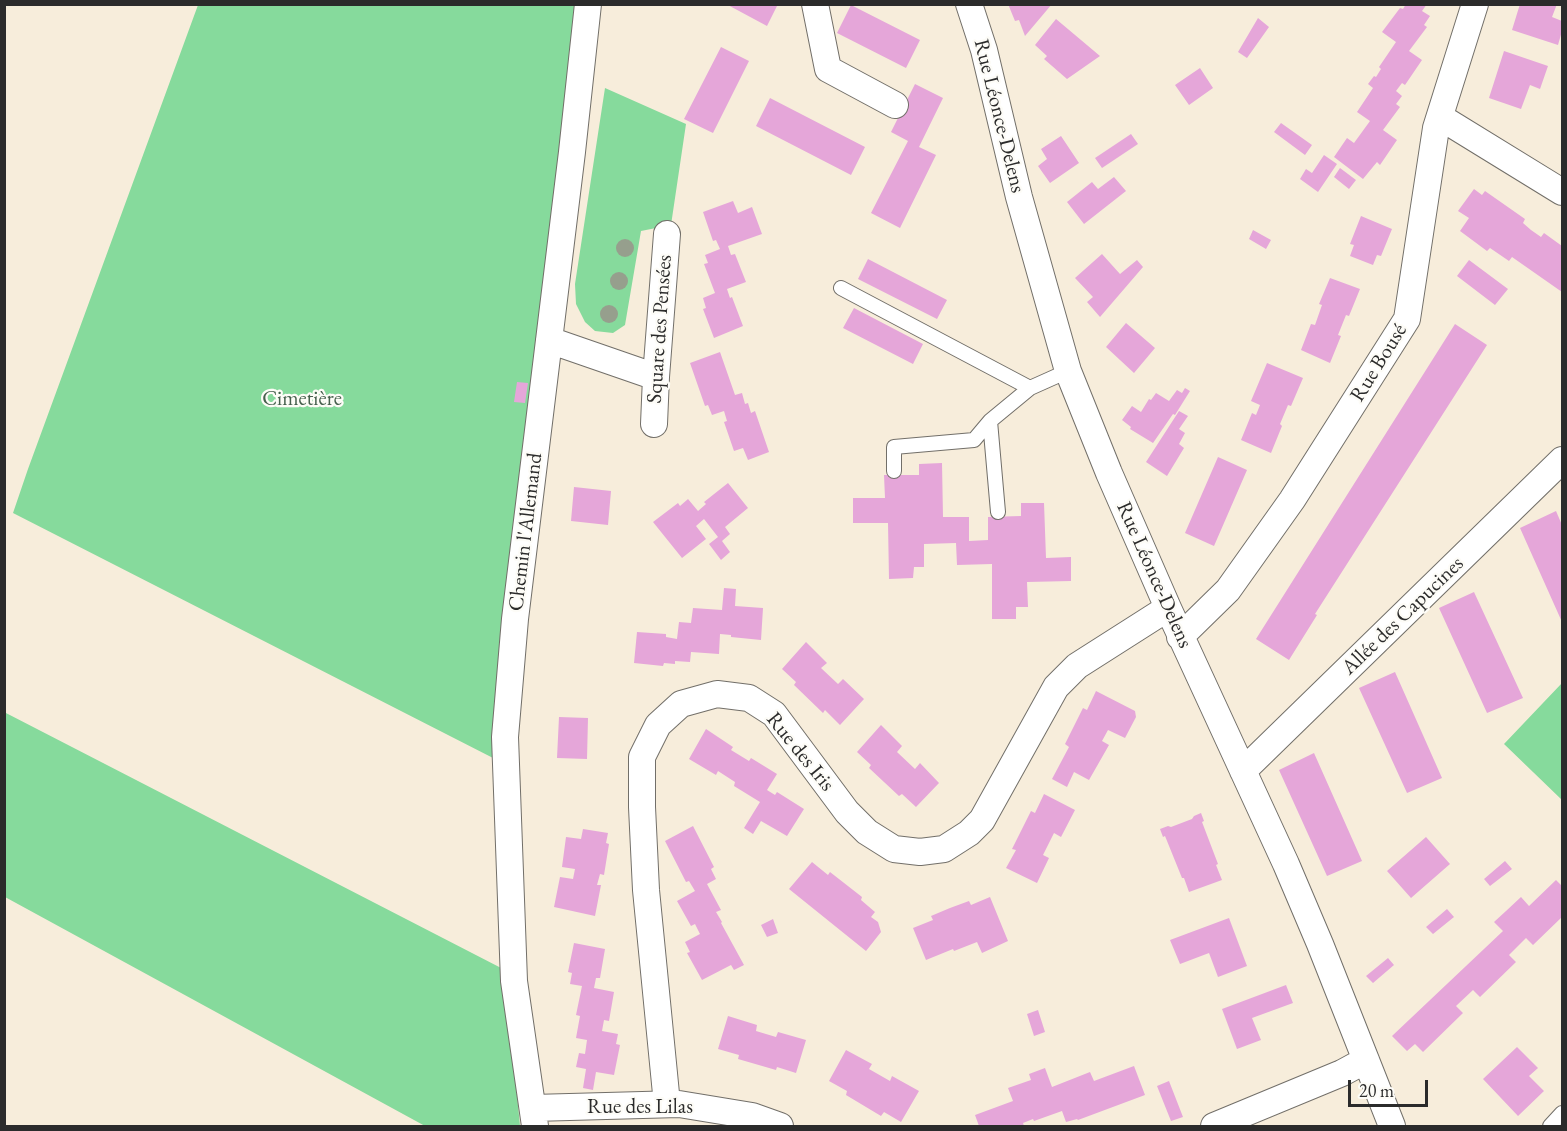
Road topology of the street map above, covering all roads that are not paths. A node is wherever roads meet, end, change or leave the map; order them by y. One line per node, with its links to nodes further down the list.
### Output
1 (588, 4): 10 (street, Chemin l'Allemand)
2 (815, 4): 5 (street)
3 (969, 4): 11 (street, Rue Léonce-Delens)
4 (1475, 4): 6 (street, Rue Bousé)
5 (895, 105)
6 (1440, 117): 7 (street); 20 (street, Rue Bousé)
7 (1563, 192)
8 (667, 234): 12 (street, Square des Pensées)
9 (841, 288): 13 (lane)
10 (549, 340): 12 (street); 25 (street, Chemin l'Allemand)
11 (1068, 371): 13 (lane); 19 (street, Rue Léonce-Delens)
12 (656, 377): 15 (street, Square des Pensées)
13 (1030, 388): 14 (lane)
14 (990, 421): 17 (lane); 18 (lane)
15 (654, 424)
16 (1563, 460): 21 (street, Allée des Capucines)
17 (894, 471)
18 (998, 512)
19 (1167, 608): 20 (street, Rue Léonce-Delens); 23 (street, Rue des Iris)
20 (1180, 637): 21 (street, Rue Léonce-Delens)
21 (1243, 771): 22 (street, Rue Léonce-Delens)
22 (1366, 1060): 27 (street); 28 (street, Rue Léonce-Delens)
23 (668, 1104): 25 (street, Rue des Lilas); 26 (street, Rue des Lilas)
24 (1563, 1113): 29 (lane)
25 (534, 1118)
26 (780, 1126)
27 (1214, 1126)
28 (1392, 1126)
29 (1550, 1126)

